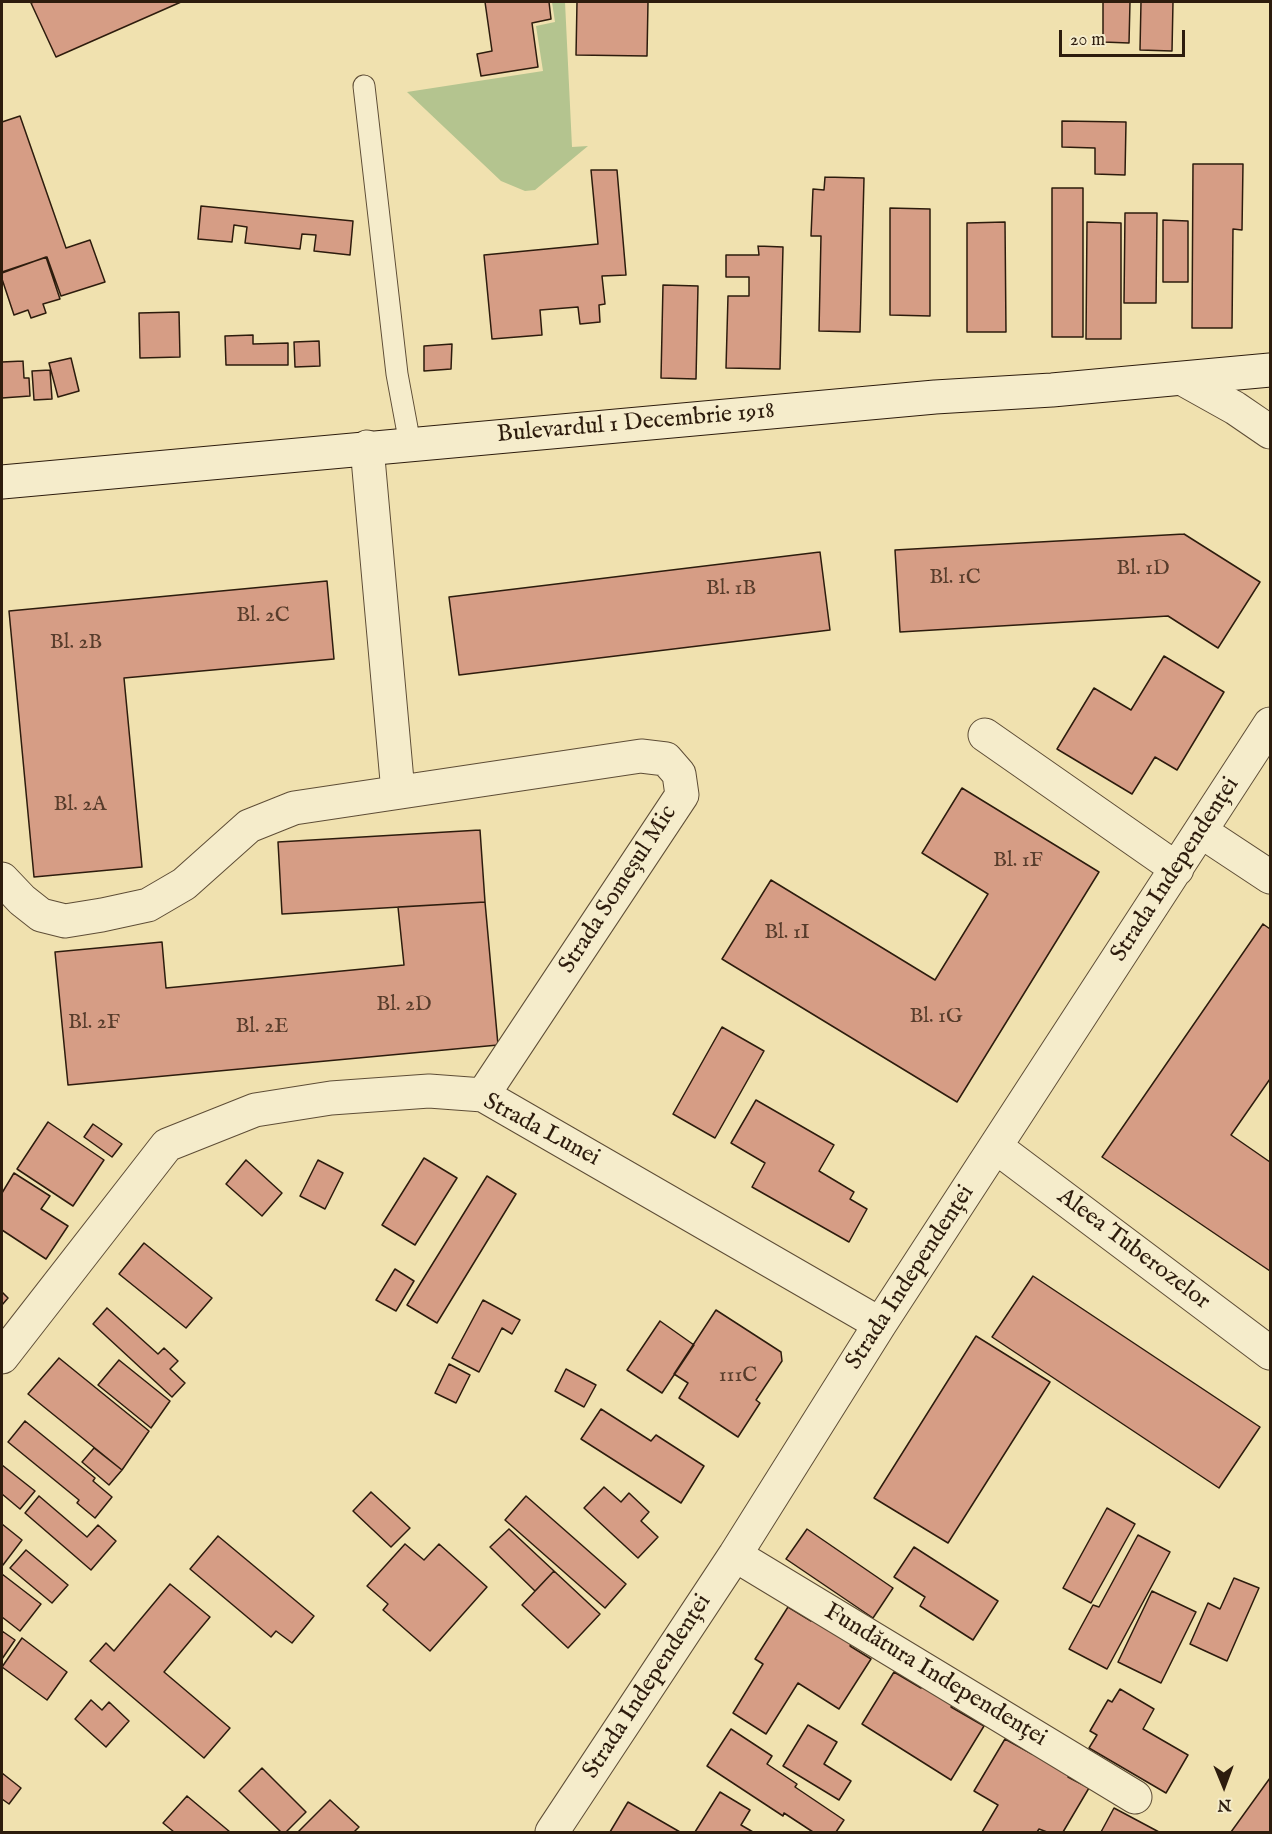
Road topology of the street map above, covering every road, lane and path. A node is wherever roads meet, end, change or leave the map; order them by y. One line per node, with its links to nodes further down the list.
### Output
1 (364, 86): 5 (lane)
2 (1270, 370): 3 (street, Bulevardul 1 Decembrie 1918)
3 (1183, 379): 4 (street); 5 (street, Bulevardul 1 Decembrie 1918)
4 (1270, 432)
5 (410, 444): 6 (street, Bulevardul 1 Decembrie 1918)
6 (367, 447): 7 (street, Bulevardul 1 Decembrie 1918); 10 (street)
7 (2, 482)
8 (1270, 724): 11 (street, Strada Independenței)
9 (985, 735): 12 (street)
10 (398, 792): 14 (street, Strada Someșul Mic); 15 (street, Strada Someșul Mic)
11 (1202, 832): 12 (street, Strada Independenței); 13 (street)
12 (1178, 868): 16 (street, Strada Independenței)
13 (1270, 877)
14 (2, 879)
15 (483, 1095): 17 (street, Strada Lunei); 19 (street, Strada Lunei)
16 (996, 1147): 17 (street, Strada Independenței); 18 (street, Aleea Tuberozelor)
17 (880, 1324): 20 (street, Strada Independenței)
18 (1270, 1353)
19 (2, 1357)
20 (735, 1555): 21 (street, Fundătura Independenței); 22 (street, Strada Independenței)
21 (1135, 1797)
22 (552, 1833)

